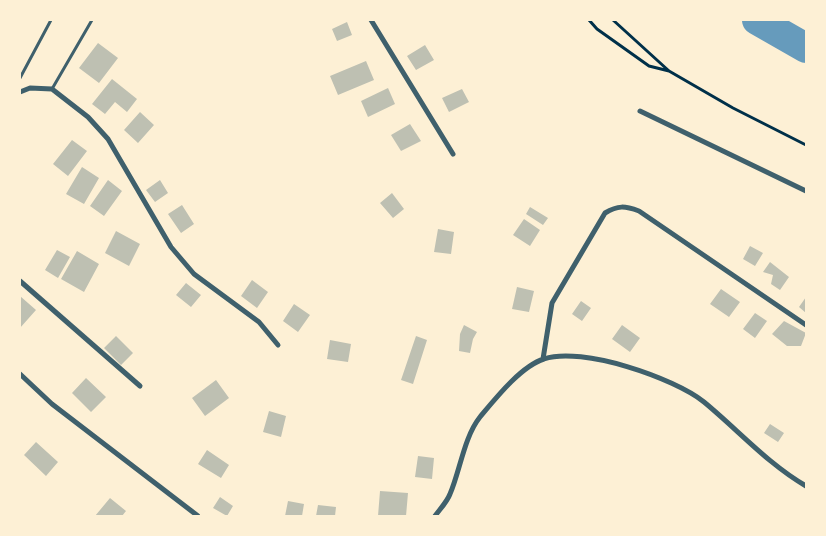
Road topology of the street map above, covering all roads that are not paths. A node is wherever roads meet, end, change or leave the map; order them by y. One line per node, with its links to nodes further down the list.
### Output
1 (51, 20): 4 (lane)
2 (92, 20): 5 (lane)
3 (371, 20): 8 (street)
4 (20, 78)
5 (52, 89): 6 (street); 12 (street)
6 (20, 92)
7 (640, 111): 9 (street)
8 (453, 154)
9 (806, 190)
10 (20, 282): 15 (street)
11 (806, 325): 13 (street)
12 (278, 345)
13 (543, 359): 16 (street); 18 (street)
14 (20, 374): 17 (street)
15 (140, 386)
16 (806, 486)
17 (198, 516)
18 (435, 516)

